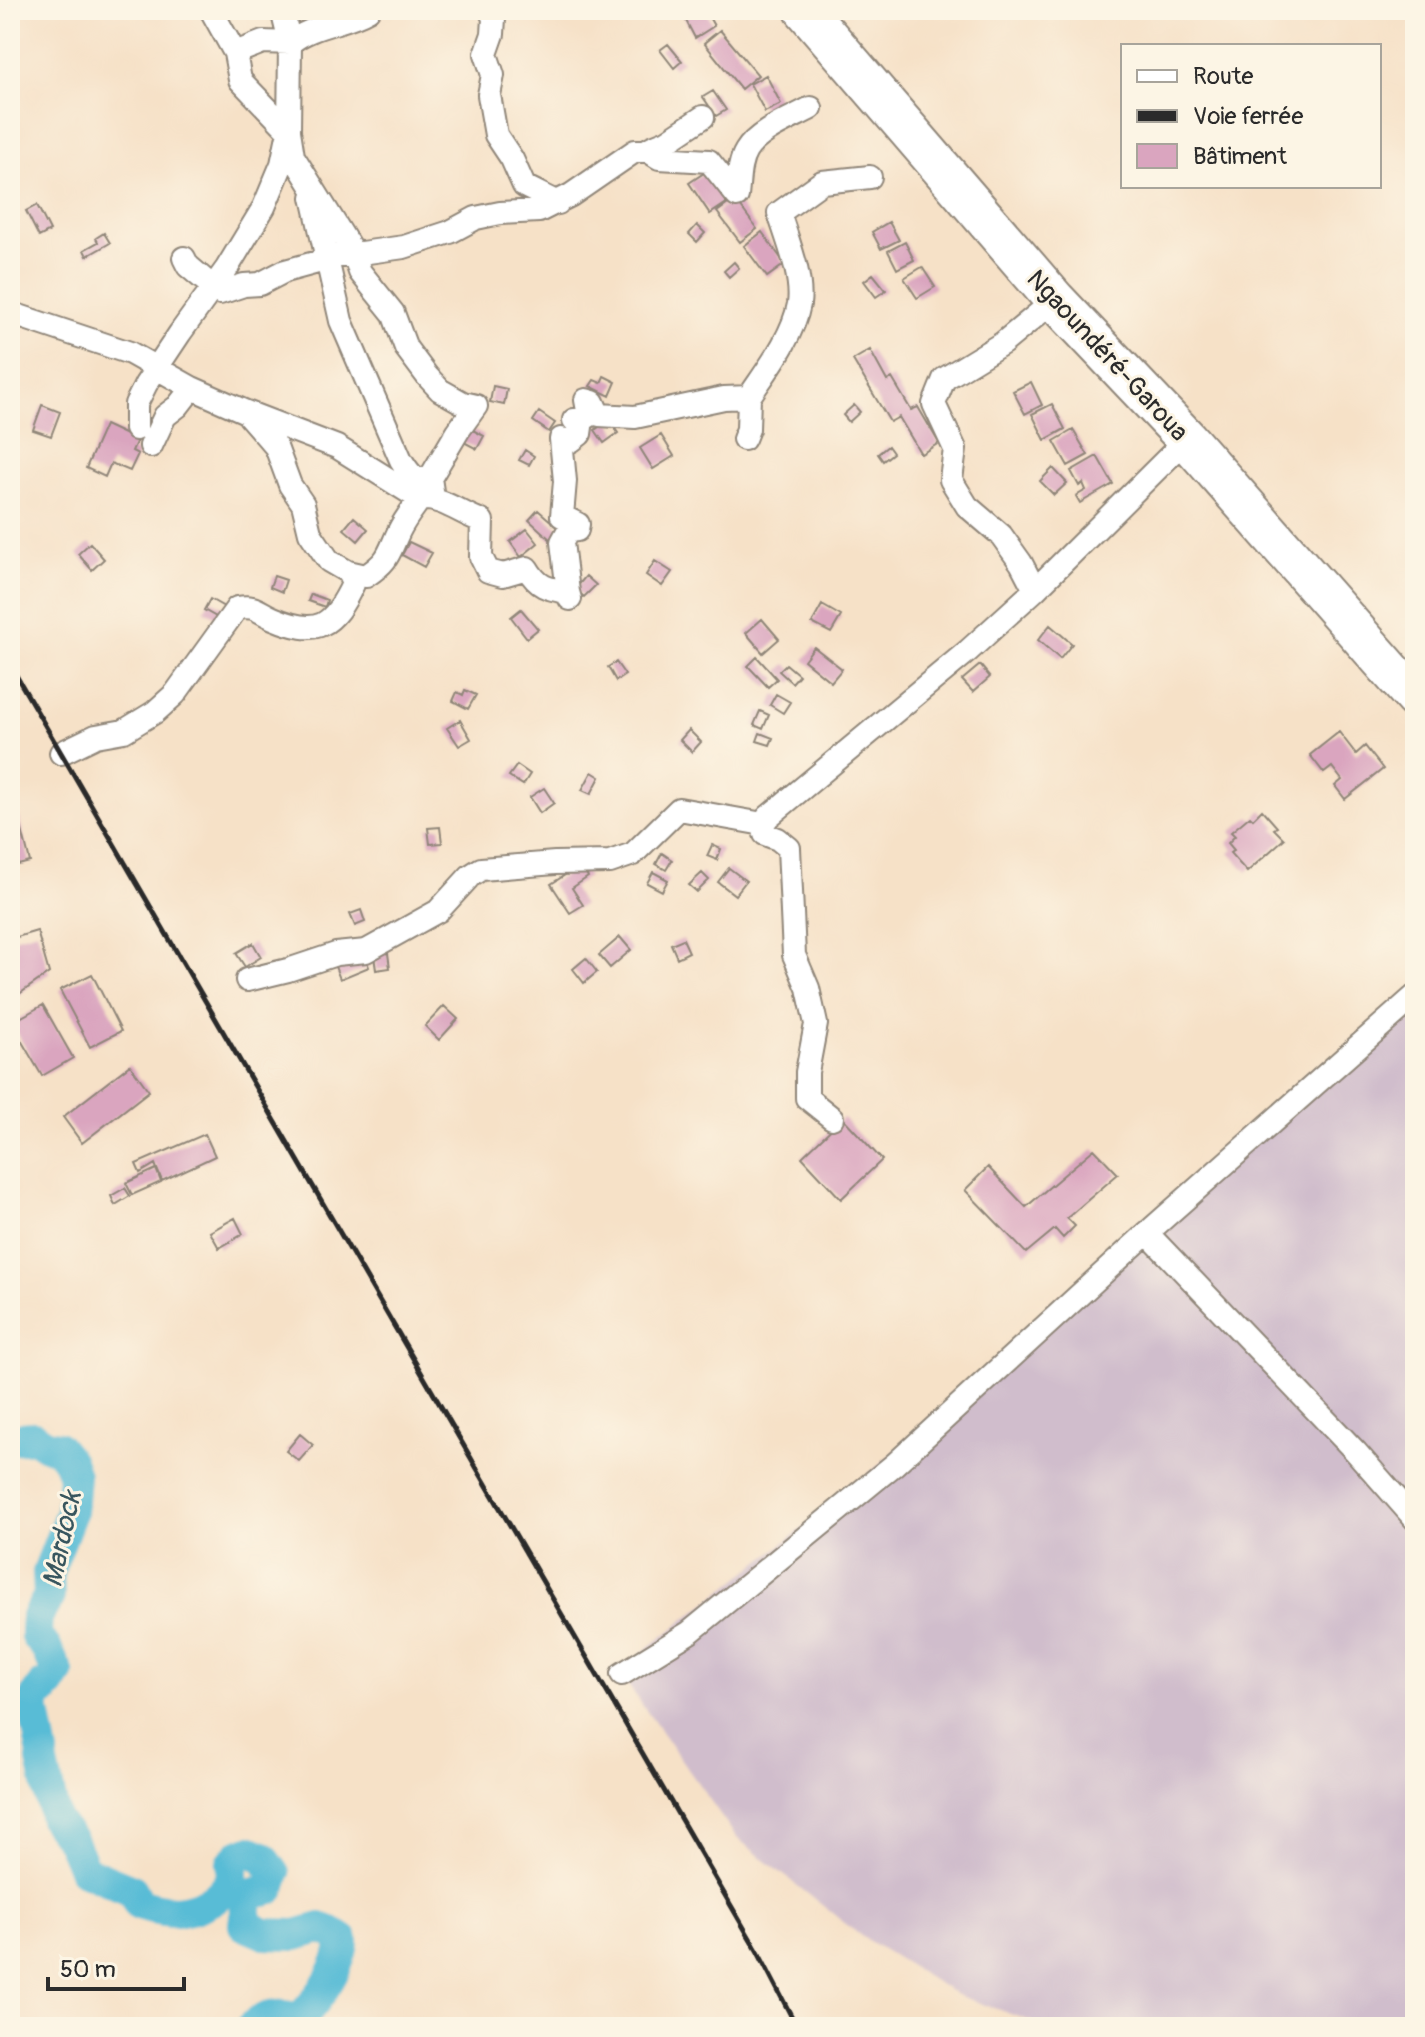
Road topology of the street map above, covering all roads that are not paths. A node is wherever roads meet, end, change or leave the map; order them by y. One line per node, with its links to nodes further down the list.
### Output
1 (211, 10): 7 (street)
2 (282, 10): 6 (street)
3 (368, 10): 6 (street)
4 (490, 10): 14 (street)
5 (805, 10): 19 (highway, Ngaoundéré-Garoua)
6 (290, 43): 7 (street); 10 (street)
7 (235, 53): 10 (street)
8 (811, 108): 11 (street)
9 (703, 117): 11 (street)
10 (289, 131): 13 (street); 18 (street)
11 (652, 147): 14 (street)
12 (870, 177): 23 (street)
13 (311, 188): 15 (street); 16 (street)
14 (558, 203): 15 (street)
15 (354, 254): 16 (street); 27 (street)
16 (326, 255): 18 (street); 27 (street)
17 (184, 258): 18 (street)
18 (213, 289): 21 (street)
19 (1055, 300): 26 (highway, Ngaoundéré-Garoua); 29 (street)
20 (10, 313): 21 (street)
21 (158, 367): 22 (street); 22 (street)
22 (192, 388): 24 (street)
23 (749, 397): 25 (street); 27 (street)
24 (246, 412): 27 (street); 28 (street)
25 (744, 439)
26 (1187, 439): 29 (street); 30 (highway, Ngaoundéré-Garoua)
27 (427, 492): 28 (street)
28 (348, 572): 31 (street)
29 (1035, 590): 32 (street)
30 (1415, 698)
31 (61, 753)
32 (763, 824): 33 (street); 35 (street)
33 (247, 980)
34 (1415, 996): 36 (street)
35 (832, 1118)
36 (1147, 1233): 37 (street); 38 (street)
37 (1415, 1519)
38 (622, 1674)

